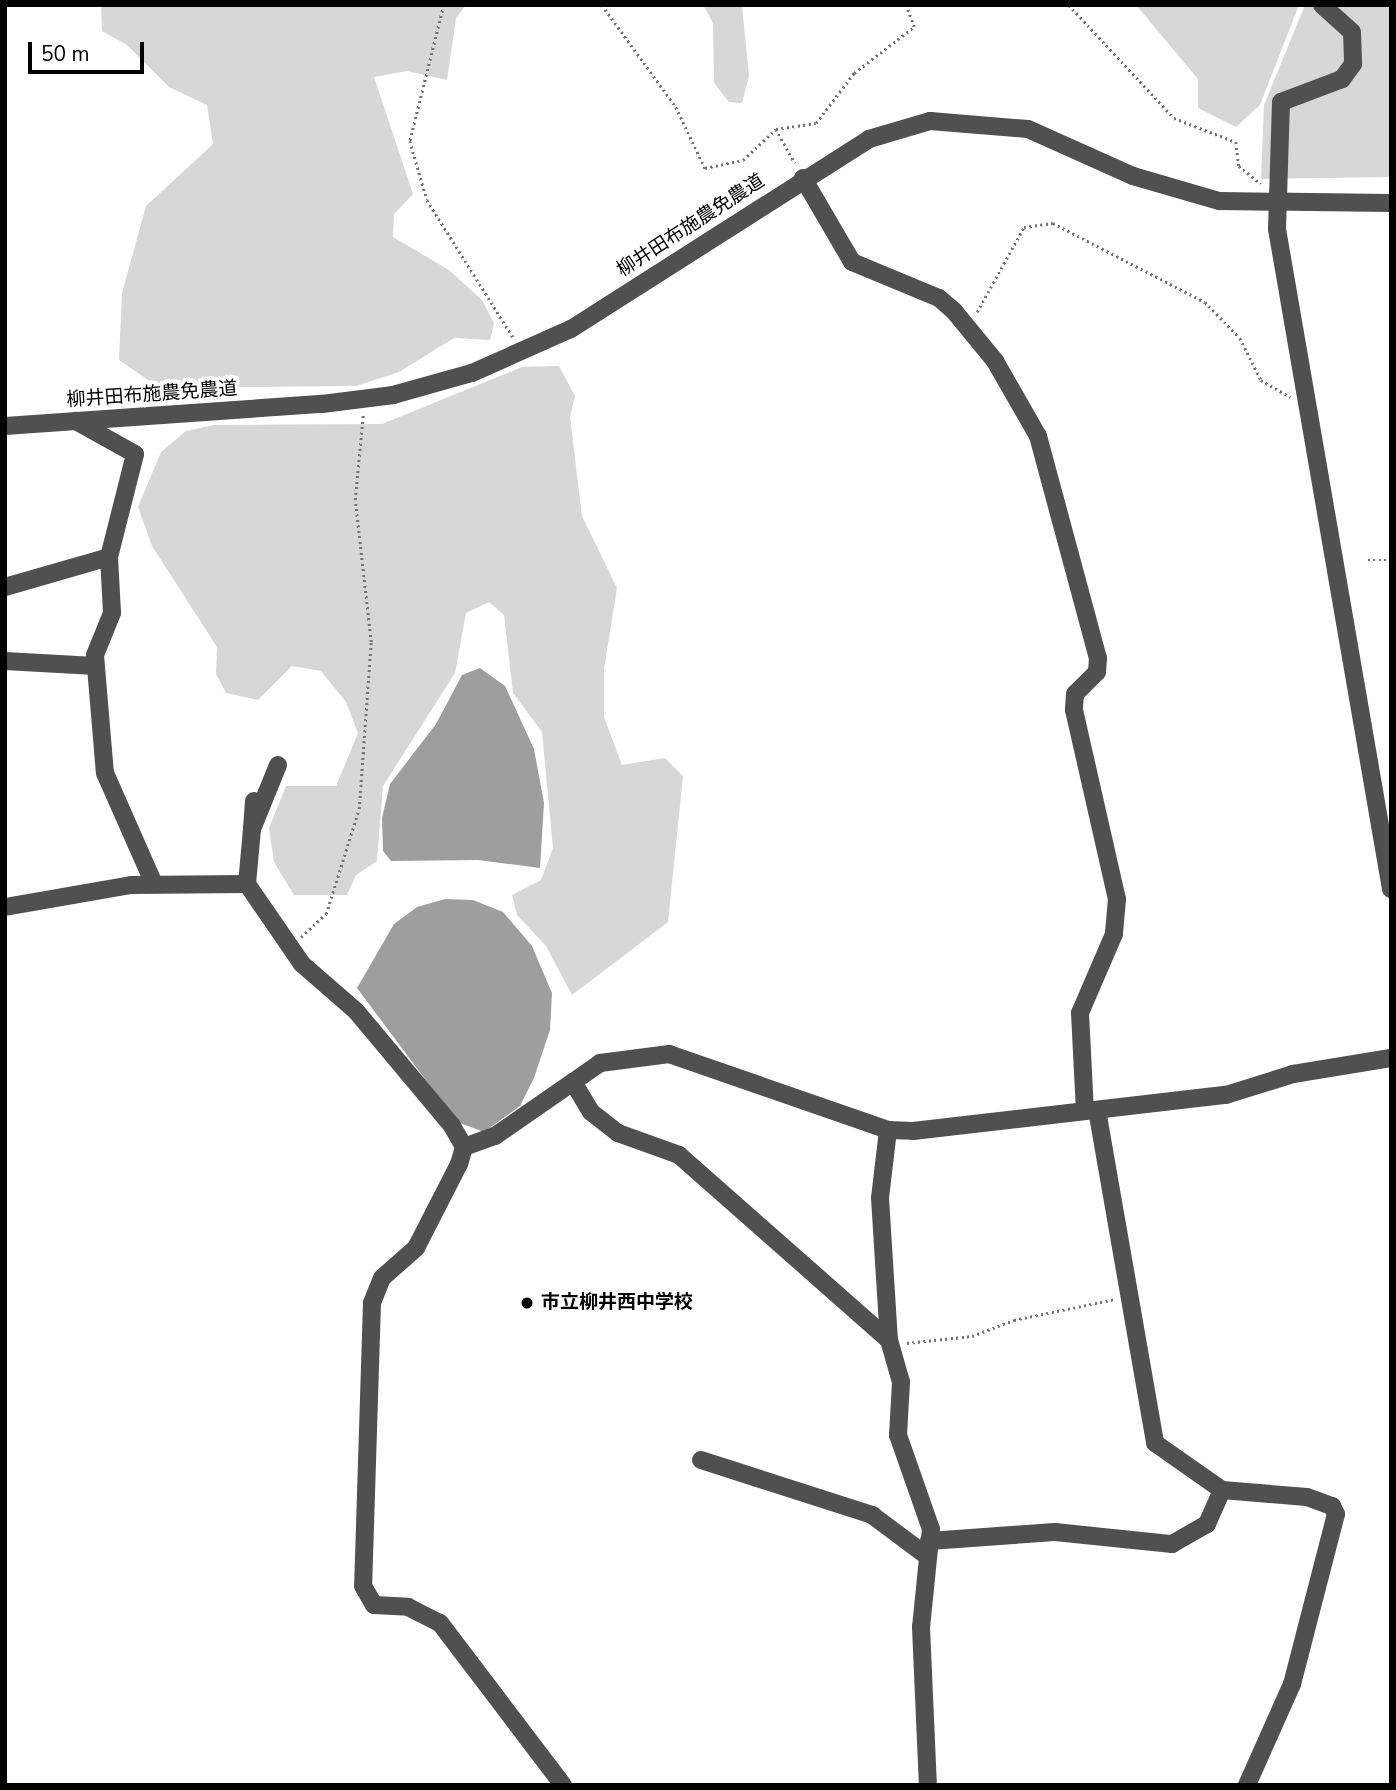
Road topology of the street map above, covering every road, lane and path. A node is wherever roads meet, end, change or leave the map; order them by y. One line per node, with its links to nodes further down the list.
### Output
1 (444, 5): 11 (path)
2 (602, 5): 6 (path)
3 (906, 5): 6 (path)
4 (1069, 5): 8 (path)
5 (1322, 5): 8 (street)
6 (776, 129): 7 (path)
7 (803, 178): 8 (street, 柳井田布施農免農道); 10 (street); 12 (street, 柳井田布施農免農道)
8 (1275, 198): 9 (street, 柳井田布施農免農道); 13 (street)
9 (1391, 203)
10 (968, 327): 13 (path); 32 (street)
11 (515, 340)
12 (365, 398): 14 (street, 柳井田布施農免農道); 29 (path)
13 (1307, 407): 27 (street)
14 (75, 421): 15 (street, 柳井田布施農免農道); 16 (street)
15 (5, 426)
16 (109, 557): 19 (street); 21 (street)
17 (1368, 560): 18 (path)
18 (1391, 560)
19 (5, 587)
20 (5, 662): 21 (street)
21 (95, 666): 25 (street)
22 (278, 765): 24 (street)
23 (254, 801): 24 (street)
24 (252, 828): 26 (street)
25 (154, 884): 26 (street); 28 (street)
26 (247, 884): 29 (street)
27 (1391, 888)
28 (5, 907)
29 (291, 946): 34 (street)
30 (1391, 1058): 32 (street)
31 (573, 1082): 33 (street); 34 (street); 36 (street)
32 (1091, 1111): 33 (street); 35 (street)
33 (888, 1130): 36 (street)
34 (464, 1147): 40 (street)
35 (1132, 1298): 36 (path); 38 (street)
36 (891, 1343): 39 (street)
37 (701, 1460): 39 (street)
38 (1222, 1490): 39 (street); 42 (street)
39 (928, 1549): 41 (street)
40 (564, 1785)
41 (928, 1785)
42 (1247, 1785)

